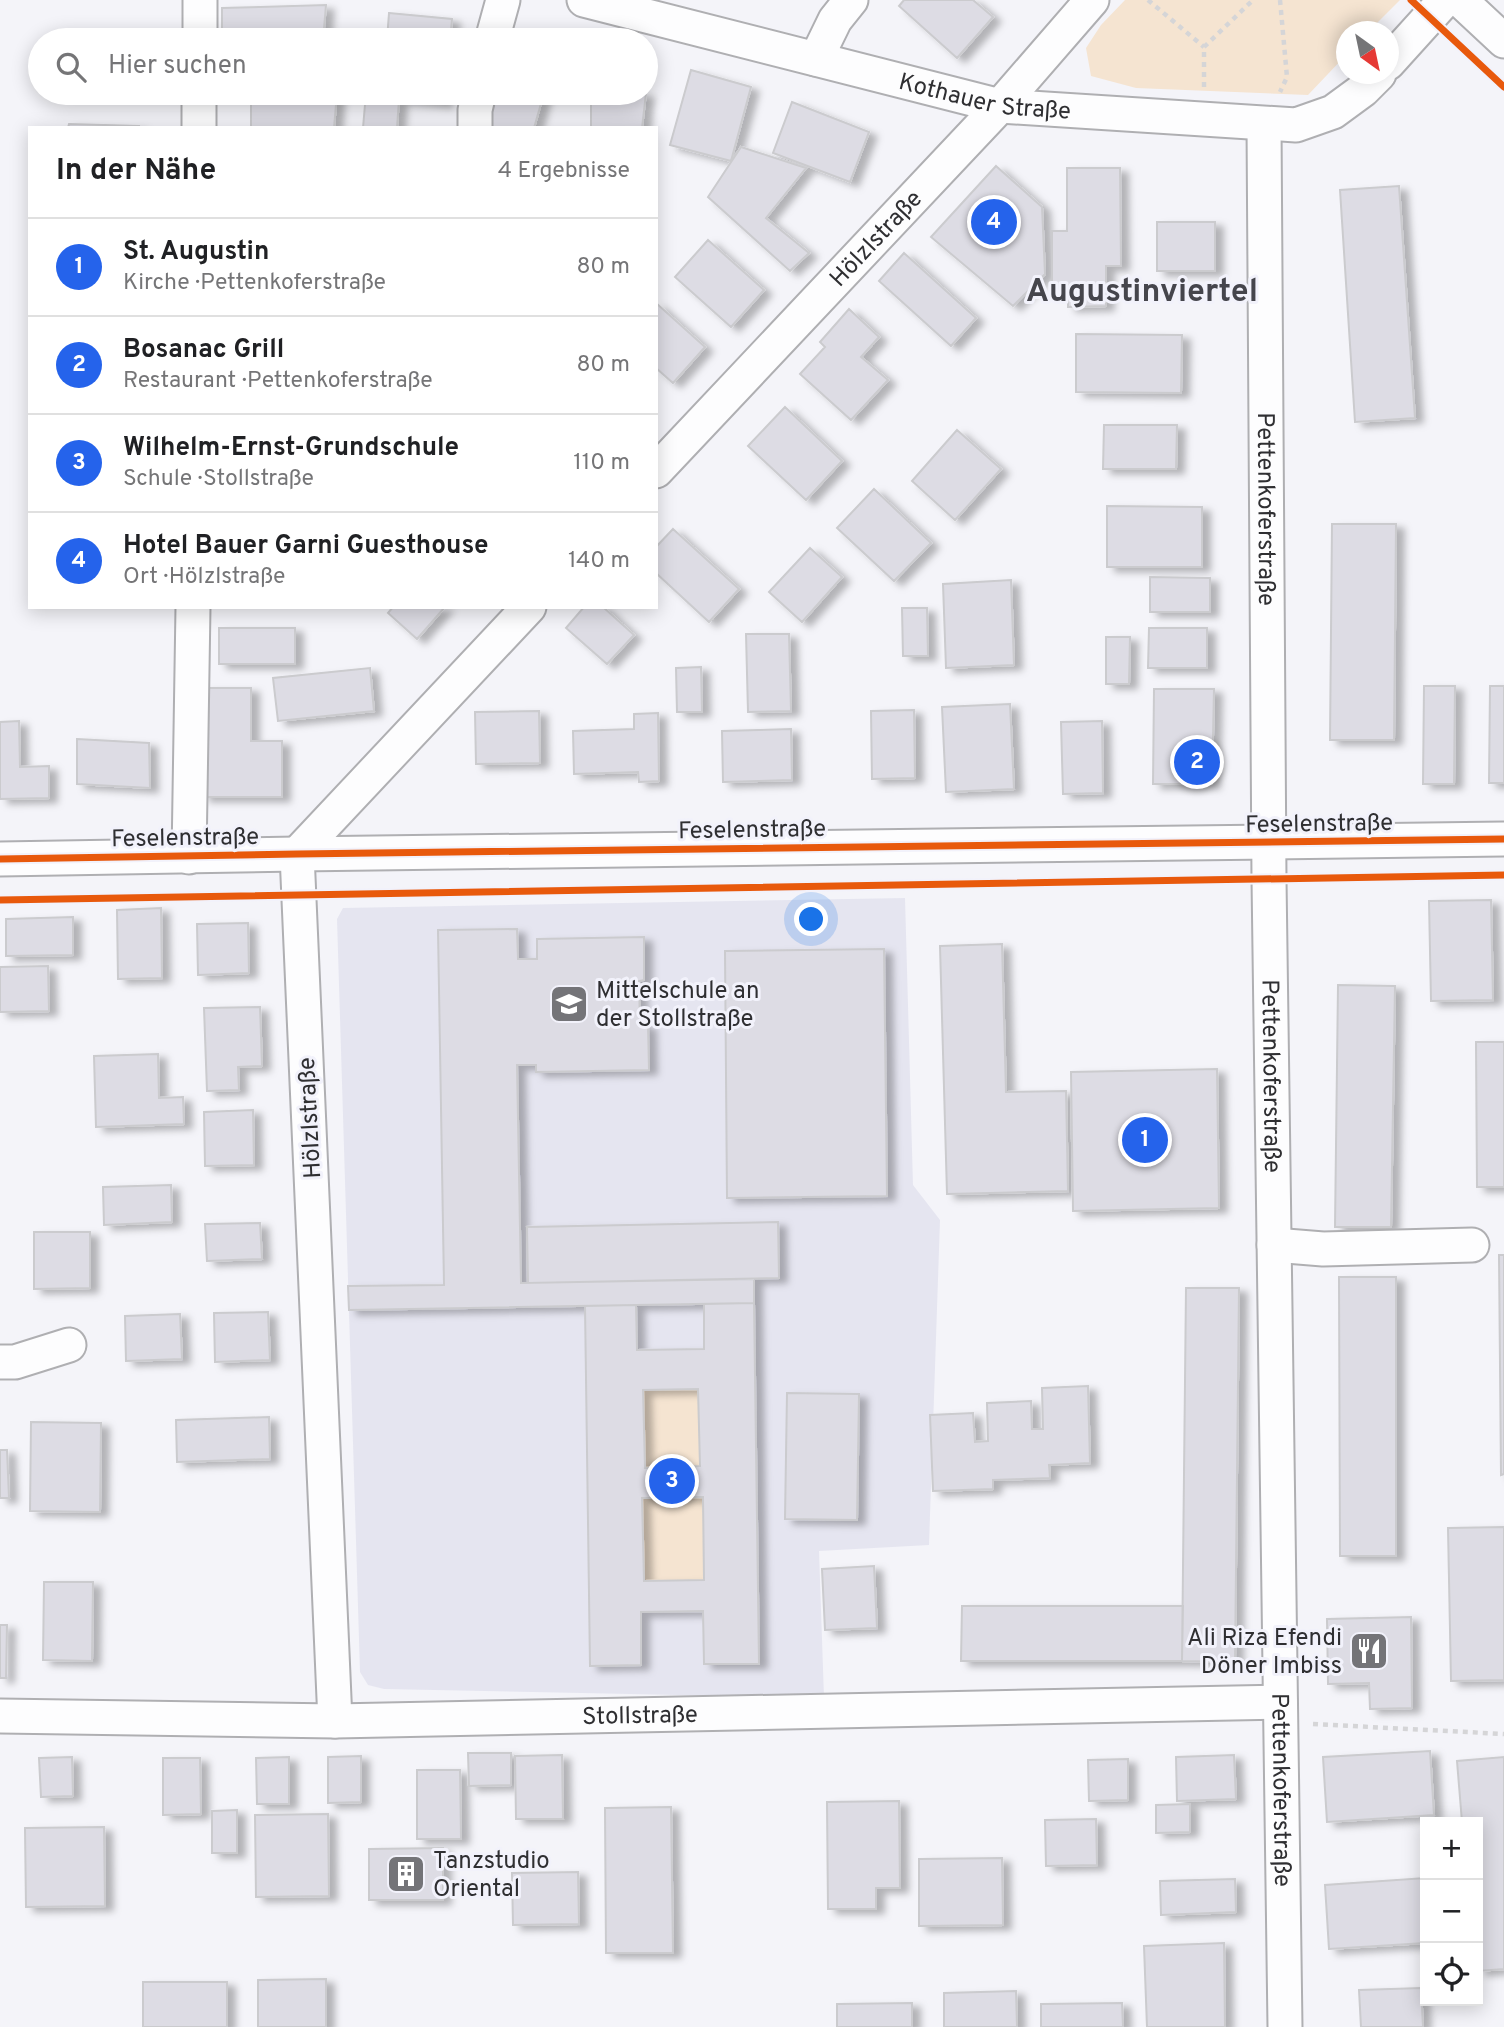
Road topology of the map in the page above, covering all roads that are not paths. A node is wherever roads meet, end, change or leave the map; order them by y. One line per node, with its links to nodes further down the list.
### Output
1 (200, 0): 8 (street)
2 (503, 0): 9 (street)
3 (584, 0): 12 (street, Kothauer Straße)
4 (851, 0): 12 (street)
5 (1092, 0): 16 (street, Hölzlstraße)
6 (1445, 0): 11 (street)
7 (1460, 0): 10 (street)
8 (200, 28)
9 (495, 28)
10 (1504, 41)
11 (1399, 51)
12 (816, 59): 16 (street, Kothauer Straße)
13 (1369, 84): 17 (street, Kothauer Straße)
14 (199, 105): 18 (street)
15 (476, 105): 19 (street)
16 (999, 106): 17 (street, Kothauer Straße); 20 (street, Hölzlstraße)
17 (1264, 124): 24 (street, Pettenkoferstraße)
18 (199, 126)
19 (475, 126)
20 (658, 469)
21 (193, 609): 26 (street)
22 (527, 609): 25 (street)
23 (1504, 839): 24 (street, Feselenstraße)
24 (1269, 843): 25 (street, Feselenstraße); 28 (street, Pettenkoferstraße)
25 (298, 853): 26 (street, Feselenstraße); 34 (street, Hölzlstraße)
26 (189, 857): 27 (street, Feselenstraße)
27 (0, 859)
28 (1274, 1245): 29 (street); 32 (street, Pettenkoferstraße)
29 (1472, 1245)
30 (69, 1345): 31 (street)
31 (0, 1362)
32 (1280, 1713): 34 (street, Stollstraße); 35 (street, Pettenkoferstraße)
33 (0, 1716): 34 (street, Stollstraße)
34 (335, 1721)
35 (1284, 2027)

